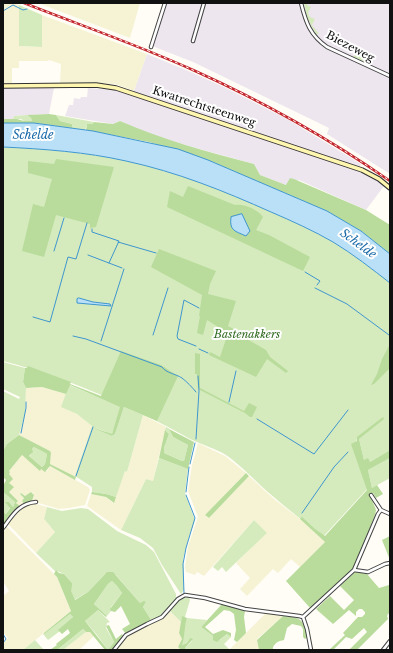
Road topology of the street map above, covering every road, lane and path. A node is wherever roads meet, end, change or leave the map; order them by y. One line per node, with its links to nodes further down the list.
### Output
1 (165, 3): 5 (street)
2 (204, 3): 4 (street)
3 (301, 3): 6 (street, Biezeweg)
4 (193, 41)
5 (151, 47)
6 (390, 76)
7 (3, 86): 8 (street, Kwatrechtsteenweg)
8 (390, 188)
9 (371, 495): 11 (street)
10 (36, 502): 13 (street)
11 (382, 511): 12 (street); 15 (street)
12 (390, 514)
13 (3, 528)
14 (390, 563): 15 (street)
15 (354, 570): 16 (street)
16 (303, 617): 18 (street); 19 (street)
17 (390, 641): 20 (street)
18 (114, 650)
19 (311, 650)
20 (383, 650)

